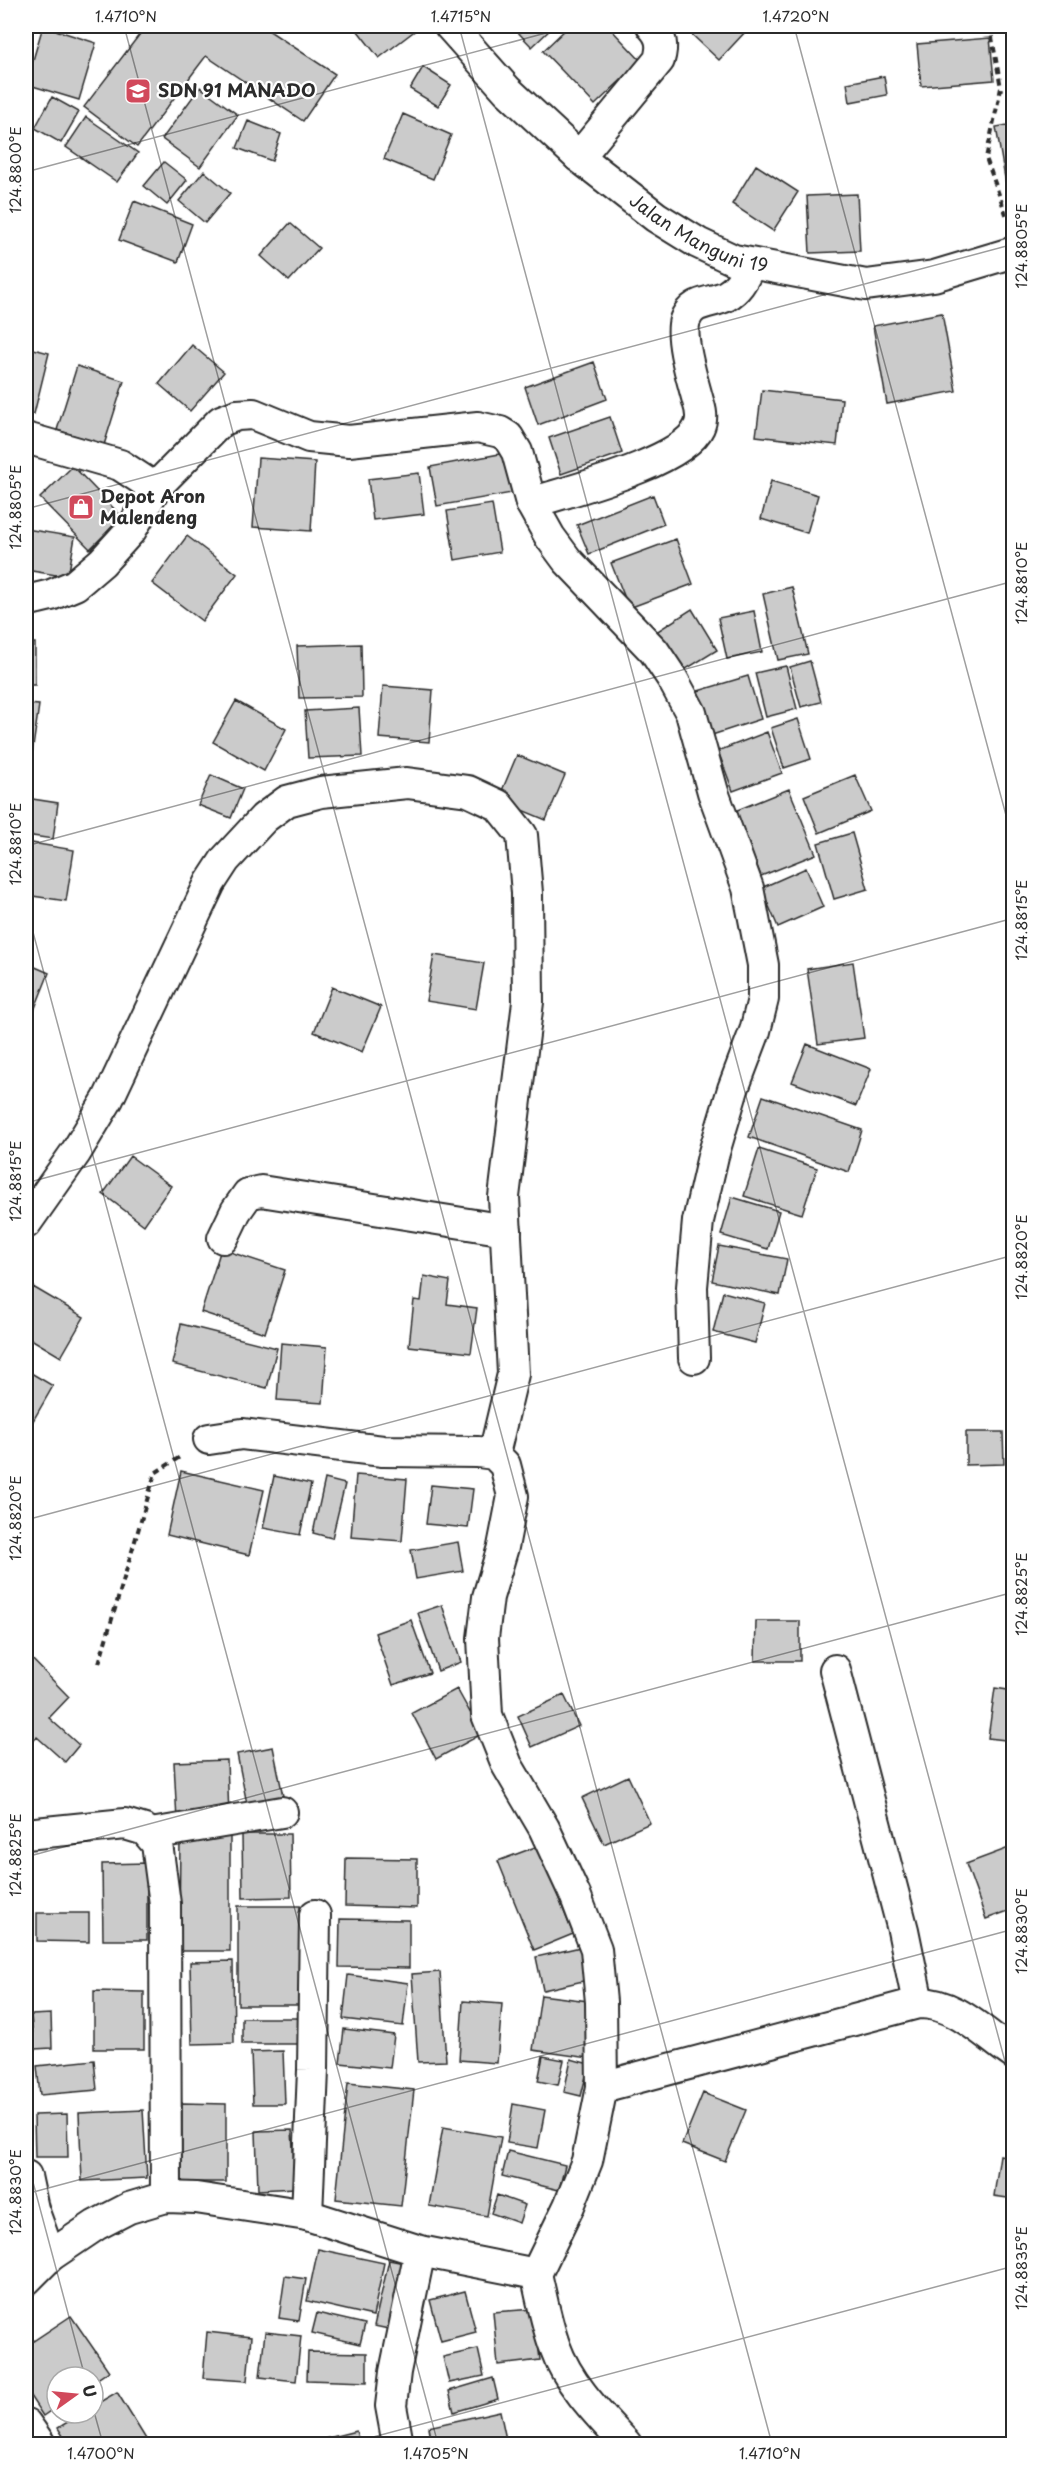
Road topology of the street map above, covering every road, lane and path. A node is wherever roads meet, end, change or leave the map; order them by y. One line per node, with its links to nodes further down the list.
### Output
1 (450, 26): 4 (street, Jalan Manguni 19)
2 (651, 26): 4 (street)
3 (990, 26): 5 (path)
4 (579, 157): 6 (street, Jalan Manguni 19)
5 (1013, 252): 6 (street, Jalan Manguni 19)
6 (751, 264): 9 (street)
7 (26, 438): 8 (street)
8 (155, 488): 9 (street); 10 (street)
9 (531, 503): 14 (street)
10 (26, 600)
11 (26, 1223): 12 (street)
12 (506, 1230): 13 (street); 16 (street)
13 (223, 1238)
14 (694, 1358)
15 (209, 1439): 16 (street); 17 (path)
16 (494, 1454): 25 (street)
17 (99, 1663)
18 (835, 1670): 23 (street)
19 (282, 1812): 21 (street)
20 (26, 1834): 21 (street)
21 (151, 1834): 27 (street)
22 (315, 1915): 28 (street)
23 (918, 2003): 24 (street); 25 (street)
24 (1014, 2054)
25 (602, 2087): 31 (street)
26 (26, 2176): 30 (street)
27 (166, 2197): 28 (street); 30 (street)
28 (307, 2214): 29 (street)
29 (420, 2251): 31 (street); 35 (street)
30 (50, 2256): 32 (street)
31 (537, 2274): 36 (street)
32 (26, 2280)
33 (26, 2424): 34 (street)
34 (40, 2445)
35 (398, 2445)
36 (626, 2445)

